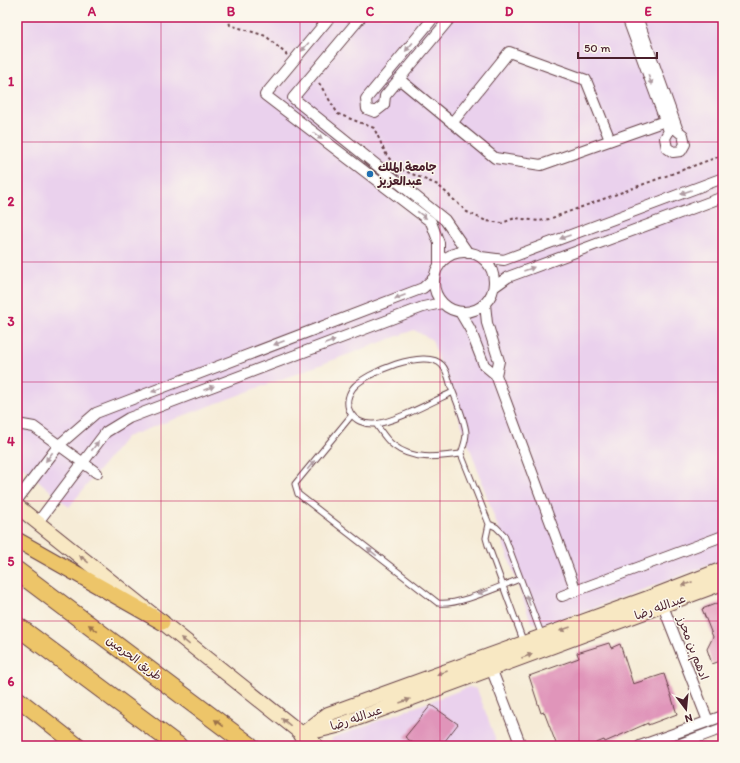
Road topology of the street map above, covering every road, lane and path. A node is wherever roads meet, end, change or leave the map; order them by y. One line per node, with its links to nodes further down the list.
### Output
1 (228, 17): 8 (path)
2 (330, 17): 8 (street, one-way to 8)
3 (361, 17): 9 (street)
4 (434, 17): 10 (street, one-way to 10)
5 (451, 17): 10 (street)
6 (627, 17): 11 (street, one-way to 11)
7 (637, 17): 11 (street)
8 (294, 61): 19 (street, one-way to 19)
9 (311, 76): 14 (path); 17 (street)
10 (399, 79): 12 (street)
11 (665, 121): 13 (street)
12 (452, 122): 13 (street); 13 (street)
13 (610, 140)
14 (723, 155)
15 (723, 178): 18 (street, one-way to 18)
16 (723, 197): 21 (street, one-way to 16)
17 (468, 253): 18 (street); 19 (street)
18 (481, 257): 21 (street)
19 (439, 266): 20 (street)
20 (434, 278): 22 (street); 30 (street, one-way to 30)
21 (494, 287): 23 (street)
22 (442, 303): 24 (street); 32 (street, one-way to 22)
23 (485, 304): 24 (street); 25 (street)
24 (460, 312): 25 (street)
25 (496, 375): 45 (street)
26 (453, 392): 27 (lane); 29 (lane); 31 (lane)
27 (351, 416): 29 (lane); 44 (lane, one-way to 27)
28 (17, 424): 30 (street)
29 (376, 424): 31 (lane)
30 (59, 445): 32 (street); 34 (street, one-way to 34)
31 (461, 454): 37 (lane)
32 (83, 463): 33 (street); 36 (street)
33 (97, 473)
34 (17, 500)
35 (17, 506): 36 (street)
36 (38, 522): 48 (street, one-way to 36)
37 (489, 524): 42 (lane); 44 (lane)
38 (723, 536): 45 (street)
39 (17, 540): 48 (main road)
40 (723, 569): 50 (street, عبدالله رضا, one-way to 50)
41 (17, 571): 60 (highway, طريق الحرمين, one-way to 41)
42 (520, 579): 44 (lane); 50 (lane, one-way to 42)
43 (723, 583): 47 (street, عبدالله رضا)
44 (503, 585): 51 (lane)
45 (576, 591): 46 (street)
46 (562, 596)
47 (663, 606): 52 (street, عبدالله رضا, one-way to 47); 55 (street, ادهم بن محرز)
48 (162, 622): 57 (street, one-way to 48)
49 (17, 626): 59 (highway)
50 (542, 637): 51 (street, عبدالله رضا)
51 (524, 643): 57 (street, عبدالله رضا, one-way to 57)
52 (492, 668): 57 (street, عبدالله رضا, one-way to 52); 62 (street)
53 (17, 698): 58 (main road)
54 (723, 716): 55 (street)
55 (708, 721): 63 (street)
56 (723, 728): 64 (street)
57 (301, 735): 61 (street)
58 (78, 746)
59 (178, 746)
60 (250, 746)
61 (317, 746)
62 (520, 746)
63 (640, 746)
64 (675, 746)

